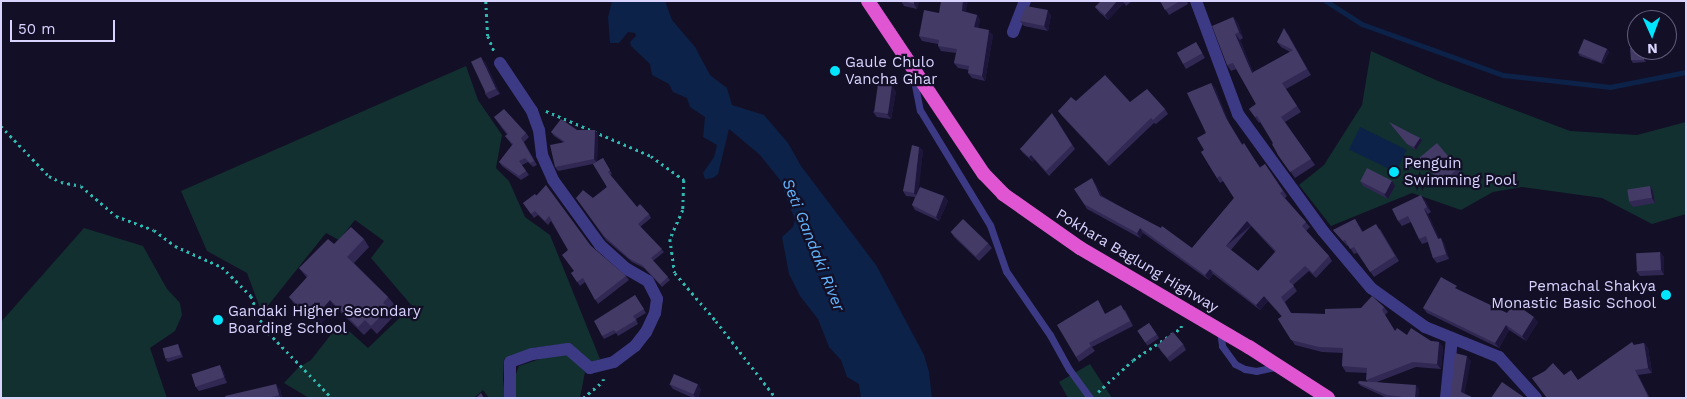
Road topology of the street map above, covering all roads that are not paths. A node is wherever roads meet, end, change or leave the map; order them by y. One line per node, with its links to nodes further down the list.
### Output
1 (868, 1): 5 (highway, Pokhara Baglung Highway)
2 (1025, 1): 4 (street)
3 (1196, 1): 8 (street)
4 (1013, 32)
5 (910, 62): 7 (highway, Pokhara Baglung Highway); 11 (lane)
6 (500, 63): 10 (street)
7 (1220, 330): 9 (highway, Pokhara Baglung Highway); 9 (lane)
8 (1452, 338): 13 (street); 14 (street)
9 (1279, 366): 12 (highway, Pokhara Baglung Highway)
10 (510, 398)
11 (1091, 398)
12 (1328, 398)
13 (1446, 398)
14 (1536, 398)

